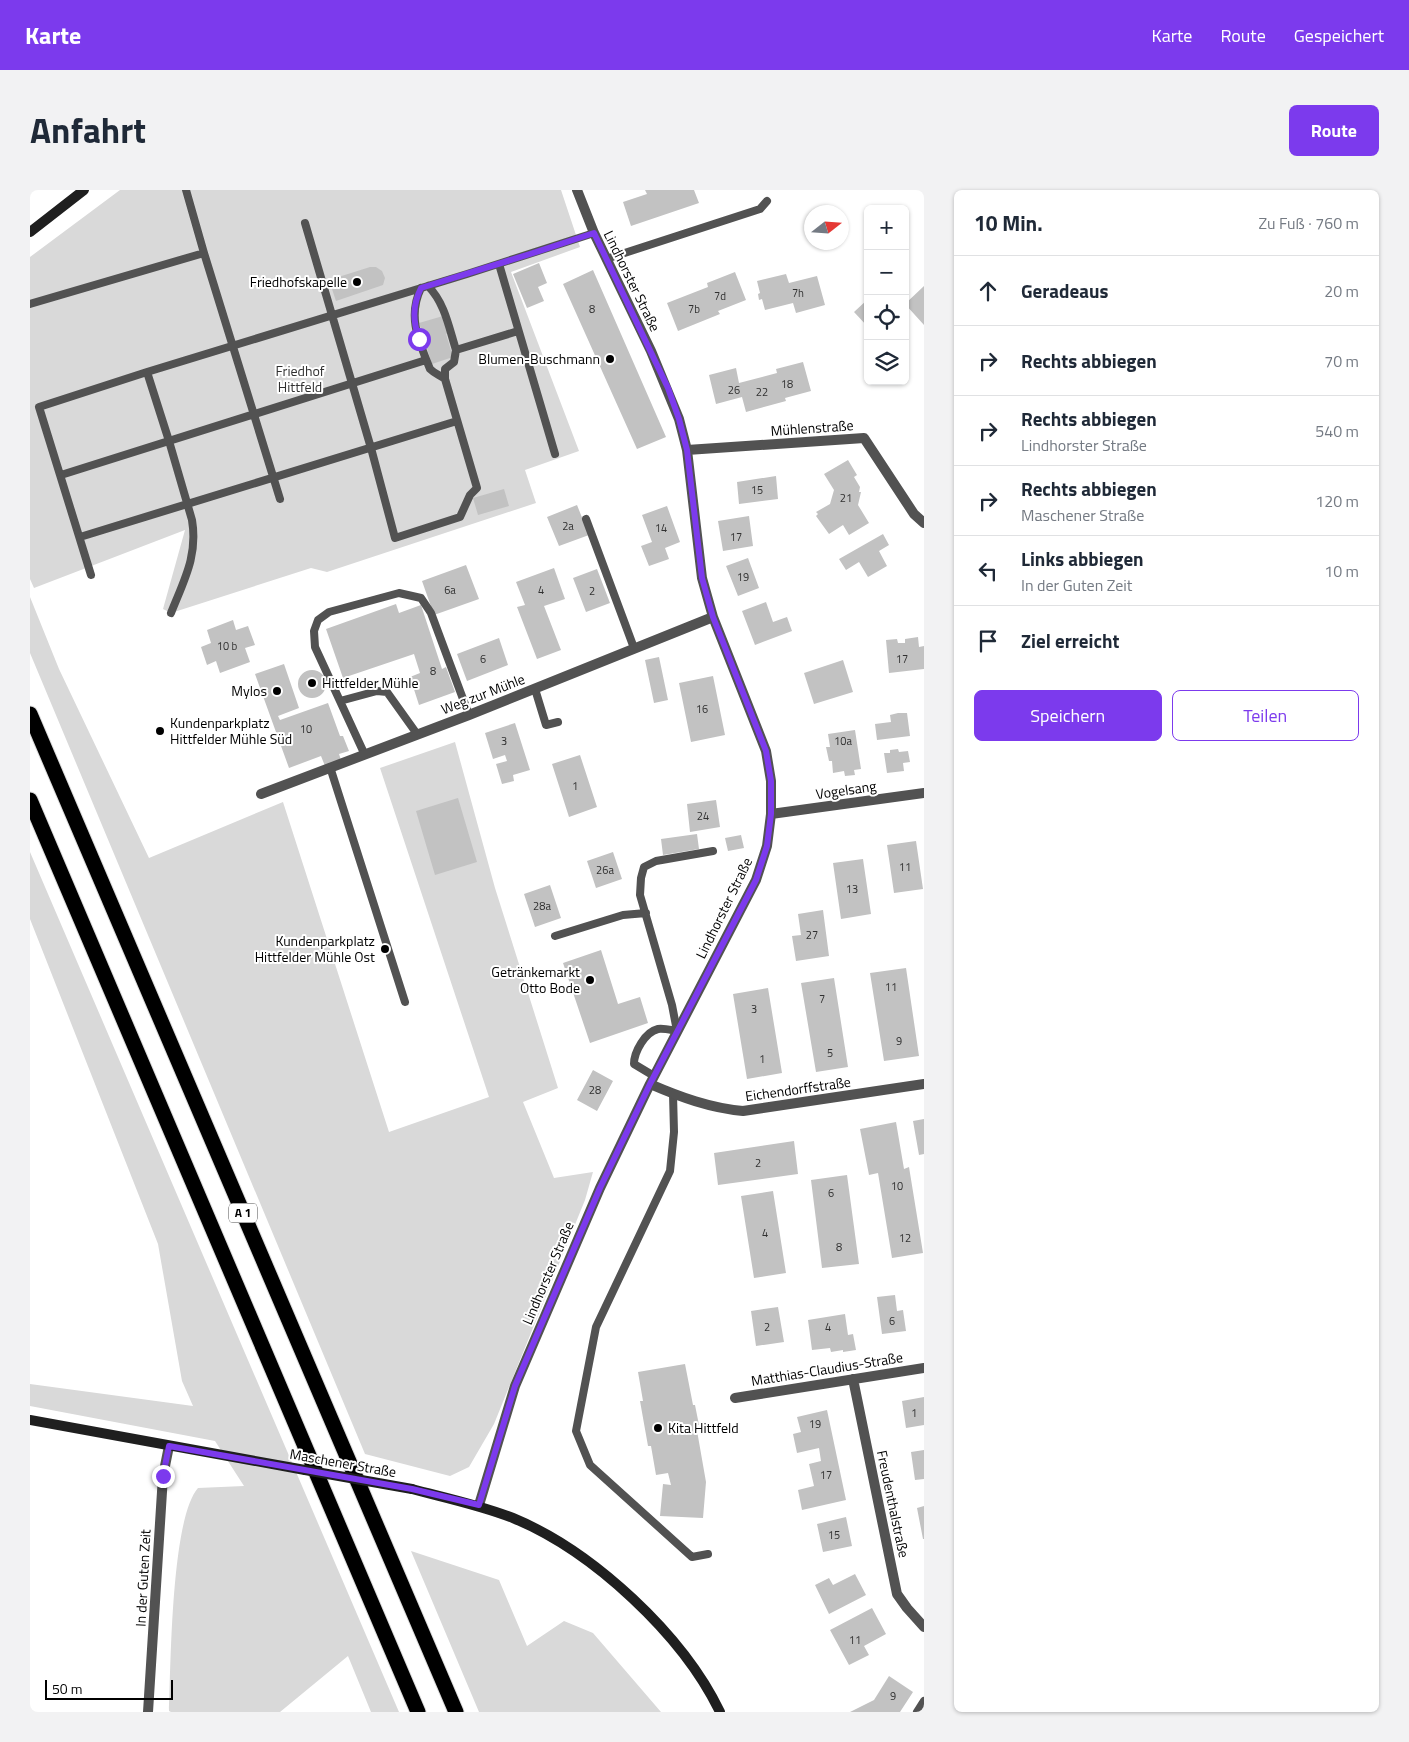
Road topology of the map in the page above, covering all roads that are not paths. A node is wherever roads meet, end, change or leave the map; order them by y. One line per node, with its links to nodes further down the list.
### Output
1 (84, 190): 6 (main road)
2 (186, 190): 8 (lane)
3 (577, 190): 7 (street, Lindhorster Straße)
4 (768, 202): 9 (lane)
5 (305, 223): 13 (lane)
6 (30, 232)
7 (594, 233): 9 (street, Lindhorster Straße); 10 (lane)
8 (204, 253): 12 (lane); 15 (lane)
9 (606, 259): 25 (street, Lindhorster Straße)
10 (499, 264): 11 (lane); 14 (lane)
11 (425, 287): 13 (lane); 16 (lane); 17 (lane)
12 (30, 304)
13 (333, 316): 15 (lane); 20 (lane)
14 (518, 331): 16 (lane); 26 (lane)
15 (233, 346): 18 (lane); 21 (lane)
16 (456, 350): 19 (lane)
17 (426, 360): 19 (lane); 20 (lane)
18 (147, 372): 23 (lane); 27 (lane)
19 (445, 379): 22 (lane)
20 (352, 383): 21 (lane); 24 (lane)
21 (254, 414): 23 (lane); 28 (lane)
22 (458, 421): 24 (lane); 24 (lane)
23 (169, 441): 27 (lane); 30 (lane)
24 (371, 448): 28 (lane)
25 (687, 450): 32 (street, Mühlenstraße); 36 (street, Lindhorster Straße)
26 (555, 454)
27 (61, 475): 33 (lane)
28 (273, 477): 29 (lane); 30 (lane)
29 (280, 499)
30 (187, 504): 33 (lane); 35 (lane)
31 (586, 519): 37 (lane)
32 (924, 522)
33 (80, 537): 34 (lane)
34 (91, 574)
35 (171, 613)
36 (713, 617): 37 (street, Weg zur Mühle); 49 (street, Lindhorster Straße)
37 (634, 648): 38 (street, Weg zur Mühle)
38 (534, 689): 41 (street, Weg zur Mühle); 42 (lane)
39 (340, 701): 41 (lane); 43 (lane); 44 (lane)
40 (30, 714): 69 (highway, A 1)
41 (469, 714): 43 (street, Weg zur Mühle)
42 (558, 722)
43 (417, 734): 44 (street, Weg zur Mühle)
44 (364, 754): 45 (street, Weg zur Mühle)
45 (330, 767): 47 (street, Weg zur Mühle); 53 (lane)
46 (924, 793): 49 (street, Vogelsang)
47 (261, 794)
48 (30, 800): 68 (highway, A 1)
49 (771, 814): 54 (street, Lindhorster Straße)
50 (713, 851): 51 (lane)
51 (646, 913): 52 (lane); 54 (lane)
52 (555, 936)
53 (405, 1002)
54 (677, 1031): 55 (street, Lindhorster Straße); 55 (lane)
55 (652, 1080): 57 (street, Eichendorffstraße); 63 (street, Lindhorster Straße)
56 (924, 1084): 57 (street, Eichendorffstraße)
57 (673, 1094): 64 (lane)
58 (924, 1368): 59 (street, Matthias-Claudius-Straße)
59 (853, 1379): 60 (street, Matthias-Claudius-Straße); 65 (street, Freudenthalstraße)
60 (735, 1398)
61 (30, 1420): 62 (main road, Maschener Straße)
62 (169, 1446): 63 (main road, Maschener Straße, bridge); 67 (street, In der Guten Zeit)
63 (479, 1505): 70 (main road, Maschener Straße)
64 (708, 1554)
65 (924, 1627)
66 (924, 1701): 71 (lane)
67 (148, 1712)
68 (418, 1712)
69 (456, 1712)
70 (720, 1712)
71 (917, 1712)

